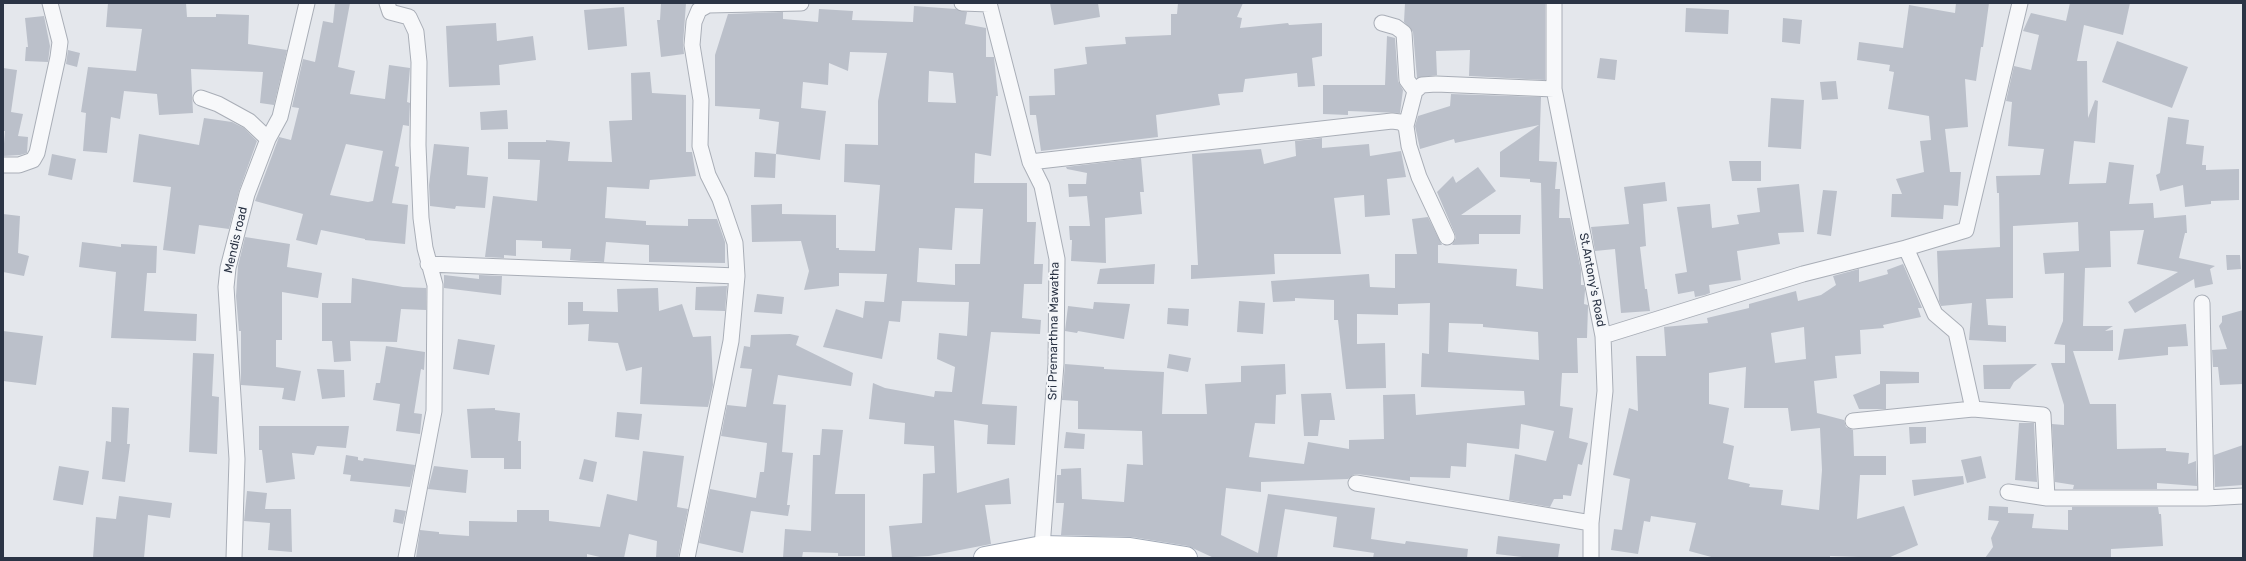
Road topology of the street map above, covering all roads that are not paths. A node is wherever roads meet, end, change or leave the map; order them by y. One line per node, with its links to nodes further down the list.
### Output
1 (50, 3): 16 (street)
2 (307, 3): 14 (street, Mendis road)
3 (387, 3): 19 (street)
4 (801, 3): 20 (street)
5 (962, 3): 6 (street)
6 (989, 3): 15 (street, Sri Premarthna Mawatha)
7 (1554, 3): 10 (street, St.Antony's Road)
8 (2020, 3): 18 (street)
9 (1382, 22): 11 (street)
10 (1554, 89): 11 (street); 22 (street, St.Antony's Road)
11 (1415, 91): 13 (street)
12 (201, 98): 14 (street)
13 (1406, 126): 15 (street); 17 (street)
14 (268, 139): 32 (street, Mendis road)
15 (1030, 162): 31 (street, Sri Premarthna Mawatha)
16 (3, 165)
17 (1447, 237)
18 (1906, 248): 22 (street); 23 (street)
19 (428, 264): 20 (street); 33 (street)
20 (737, 276): 34 (street)
21 (2202, 303): 29 (street)
22 (1603, 336): 30 (street, St.Antony's Road)
23 (1973, 409): 24 (street); 28 (street)
24 (1853, 421)
25 (1356, 483): 30 (street)
26 (2008, 492): 28 (street)
27 (2243, 496): 29 (street)
28 (2047, 498): 29 (street)
29 (2206, 498)
30 (1591, 523): 37 (street, St.Antony's Road)
31 (1042, 547): 35 (main road); 36 (main road)
32 (234, 558)
33 (406, 558)
34 (687, 558)
35 (985, 558)
36 (1186, 558)
37 (1591, 558)

